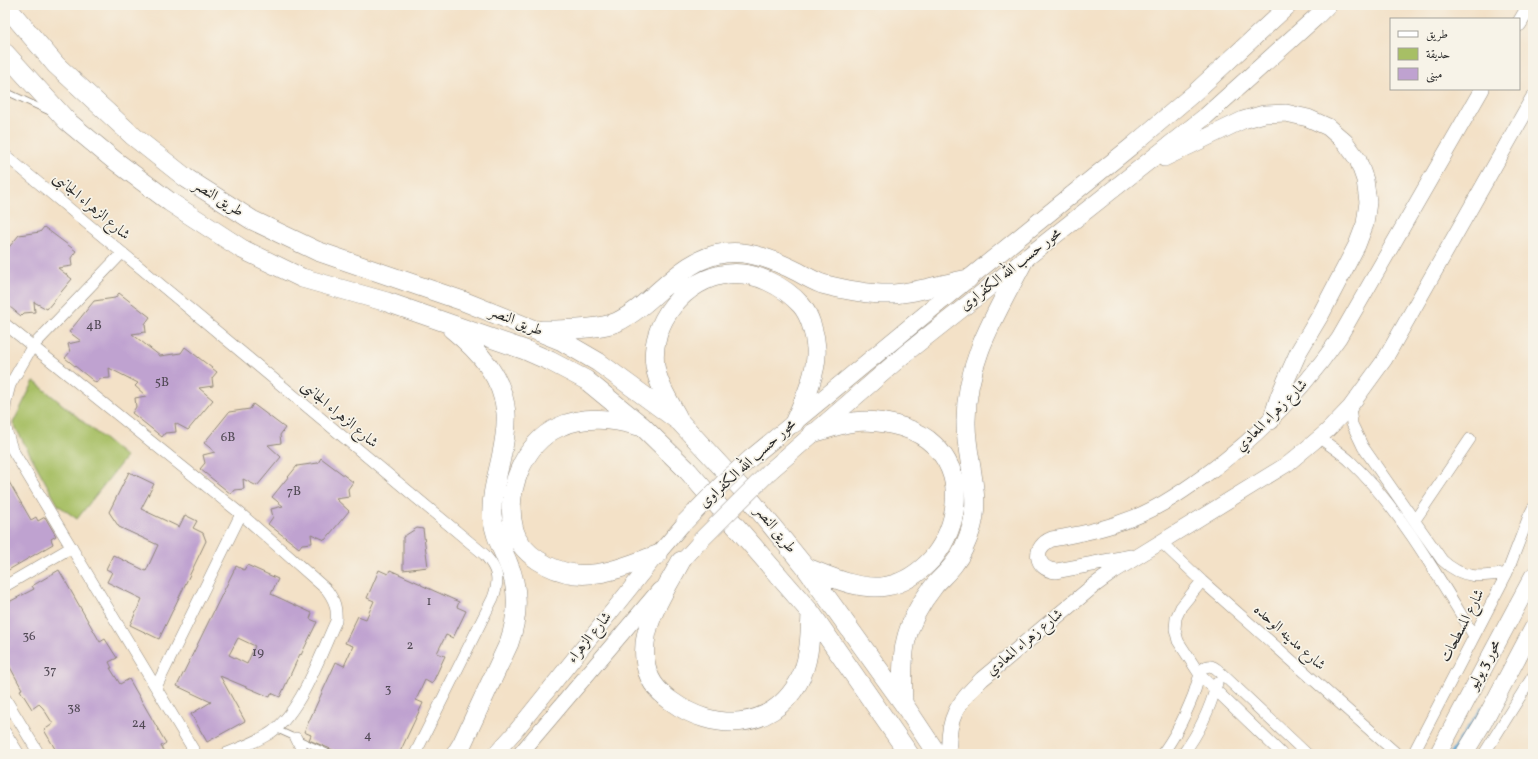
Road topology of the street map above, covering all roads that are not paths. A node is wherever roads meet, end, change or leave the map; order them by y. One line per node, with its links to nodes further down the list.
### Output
1 (5, 5): 18 (highway, طريق النصر)
2 (1289, 5): 15 (main road, محور حسب الله الكفراوى)
3 (1328, 5): 12 (main road, محور حسب الله الكفراوى)
4 (1530, 5): 5 (main road)
5 (1520, 22)
6 (5, 53): 10 (highway, طريق النصر)
7 (1481, 90): 24 (main road, شارع زهراء المعادي)
8 (5, 91): 10 (lane)
9 (1533, 98): 20 (main road, شارع زهراء المعادي)
10 (67, 121): 17 (highway, طريق النصر)
11 (5, 155): 13 (street, شارع الزهراء الجانبى)
12 (1140, 169): 14 (main road, محور حسب الله الكفراوى); 24 (main road)
13 (122, 253): 19 (street); 64 (street, شارع الزهراء الجانبى)
14 (1024, 260): 27 (main road, محور حسب الله الكفراوى); 54 (highway)
15 (968, 279): 18 (highway); 25 (main road, محور حسب الله الكفراوى)
16 (5, 324): 19 (street)
17 (447, 324): 26 (highway, طريق النصر); 65 (highway)
18 (536, 330): 23 (highway, طريق النصر)
19 (32, 347): 21 (street); 31 (street)
20 (1350, 407): 28 (main road, شارع زهراء المعادي); 32 (street)
21 (5, 409)
22 (5, 422): 36 (street)
23 (680, 422): 25 (highway); 40 (highway, طريق النصر)
24 (1271, 422): 38 (main road, شارع زهراء المعادي)
25 (794, 423): 33 (main road, محور حسب الله الكفراوى, bridge)
26 (642, 426): 37 (highway); 45 (highway, طريق النصر)
27 (813, 433): 34 (main road, محور حسب الله الكفراوى, bridge); 40 (highway)
28 (1320, 438): 35 (main road, شارع زهراء المعادي); 47 (street)
29 (1470, 439): 32 (street)
30 (1533, 508): 41 (street, شارع المسطحات)
31 (241, 514): 51 (street); 55 (street)
32 (1415, 520): 41 (street)
33 (685, 522): 37 (main road, شارع الزهراء)
34 (700, 541): 39 (main road, شارع الزهراء)
35 (1161, 542): 38 (main road, شارع زهراء المعادي); 43 (street, شارع مدينه الوحده)
36 (72, 547): 44 (street); 51 (street)
37 (657, 555): 66 (main road, شارع الزهراء)
38 (1137, 556): 70 (main road, شارع زهراء المعادي)
39 (681, 561): 45 (highway); 67 (main road, شارع الزهراء)
40 (805, 567): 54 (highway, طريق النصر)
41 (1507, 573): 47 (street, شارع المسطحات)
42 (1533, 576): 77 (main road, محور 3 يوليو)
43 (1202, 581): 49 (street); 75 (street, شارع مدينه الوحده)
44 (5, 586)
45 (811, 613): 68 (highway, طريق النصر)
46 (1533, 628): 78 (main road, محور 3 يوليو)
47 (1474, 636): 76 (street, شارع المسطحات)
48 (1220, 672): 49 (street); 52 (street); 74 (street)
49 (1200, 675): 52 (street); 71 (street)
50 (1533, 676): 79 (street)
51 (156, 687): 60 (street)
52 (1216, 689): 72 (street); 73 (street)
53 (5, 698): 59 (street)
54 (903, 703): 69 (highway, طريق النصر)
55 (276, 729): 57 (lane); 61 (street)
56 (5, 732): 58 (street)
57 (296, 738): 62 (street); 63 (lane)
58 (19, 754)
59 (39, 754)
60 (196, 754)
61 (225, 754)
62 (304, 754)
63 (330, 754)
64 (415, 754)
65 (456, 754)
66 (495, 754)
67 (520, 754)
68 (909, 754)
69 (937, 754)
70 (949, 754)
71 (1162, 754)
72 (1183, 754)
73 (1282, 754)
74 (1306, 754)
75 (1397, 754)
76 (1413, 754)
77 (1438, 754)
78 (1464, 754)
79 (1484, 754)

